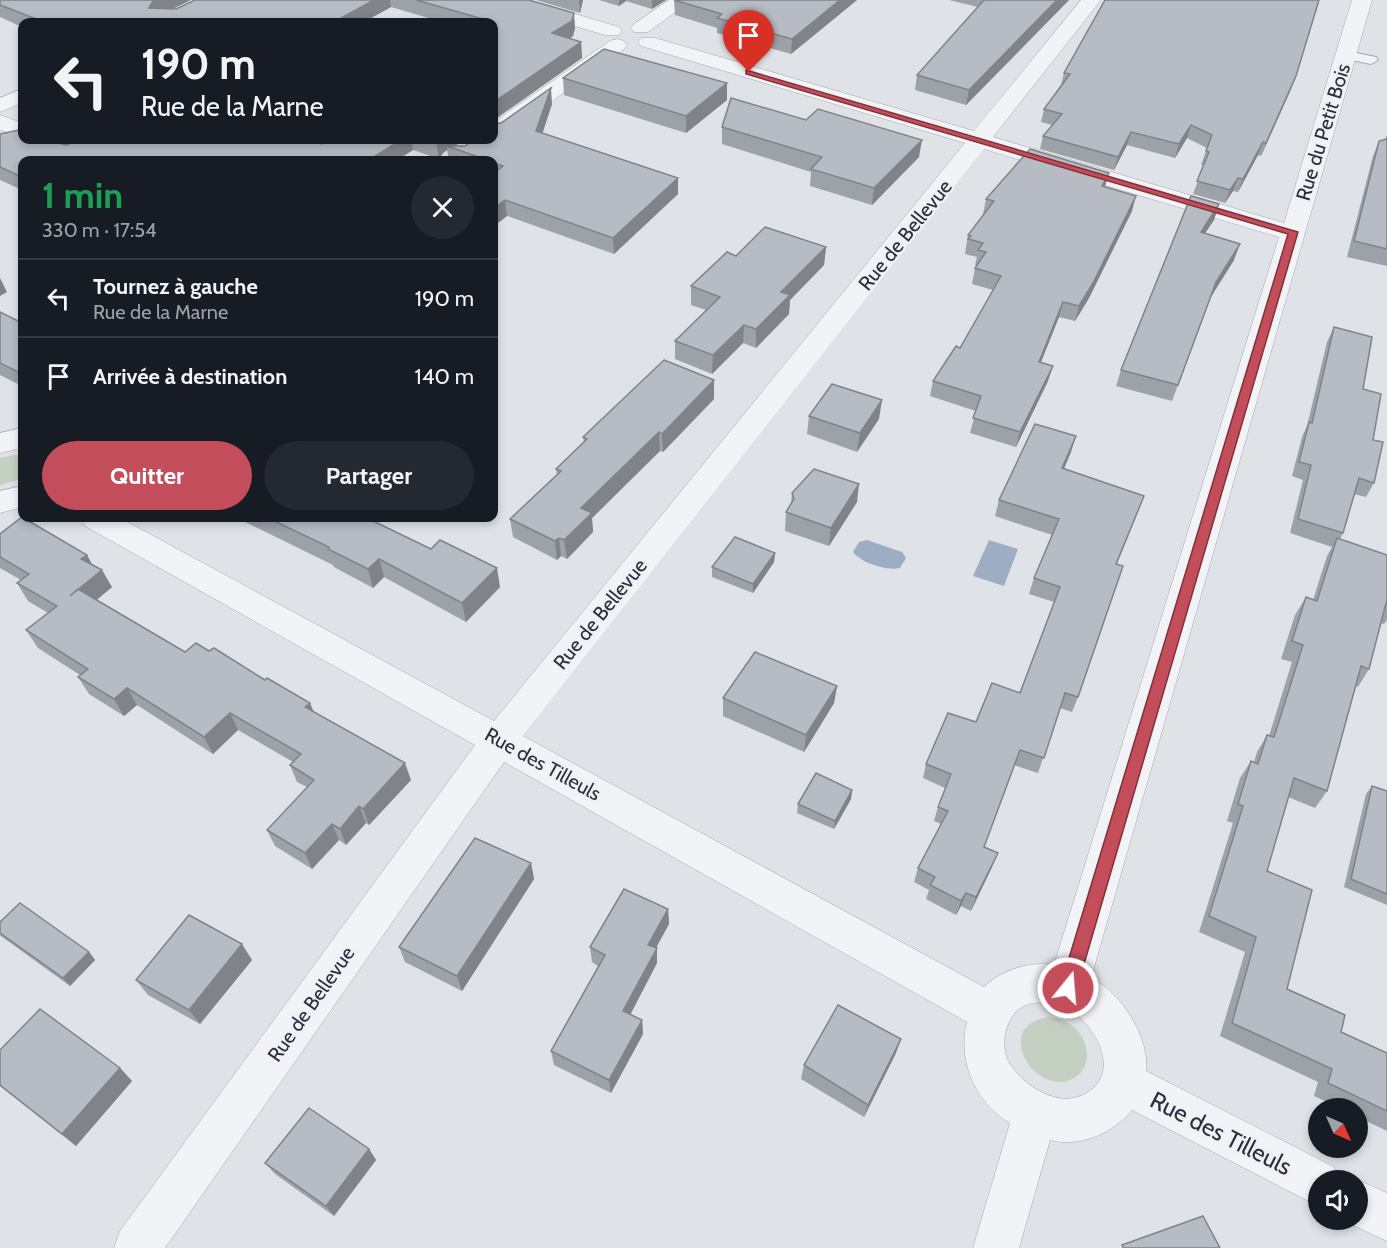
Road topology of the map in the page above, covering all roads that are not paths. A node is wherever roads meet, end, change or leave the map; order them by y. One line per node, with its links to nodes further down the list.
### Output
1 (507, 0): 6 (street)
2 (682, 0): 5 (street)
3 (1090, 0): 12 (street, Rue de Bellevue)
4 (1362, 0): 13 (street, Rue du Petit Bois)
5 (645, 35): 6 (street); 12 (street)
6 (615, 38): 11 (street)
7 (18, 97): 8 (street)
8 (0, 106)
9 (0, 122): 10 (street)
10 (18, 129)
11 (498, 129)
12 (981, 140): 13 (street); 19 (street, Rue de Bellevue)
13 (1293, 232): 20 (street, Rue du Petit Bois)
14 (18, 439): 15 (street)
15 (0, 443)
16 (18, 498): 17 (street)
17 (0, 502)
18 (103, 522): 19 (street, Rue des Tilleuls)
19 (499, 740): 21 (street, Rue des Tilleuls); 27 (street, Rue de Bellevue)
20 (1068, 988): 21 (street); 22 (street)
21 (990, 1013): 23 (street)
22 (1123, 1083): 23 (street); 24 (street, Rue des Tilleuls)
23 (1035, 1114): 28 (street)
24 (1308, 1178)
25 (1368, 1208): 26 (street)
26 (1387, 1218)
27 (137, 1248)
28 (996, 1248)

